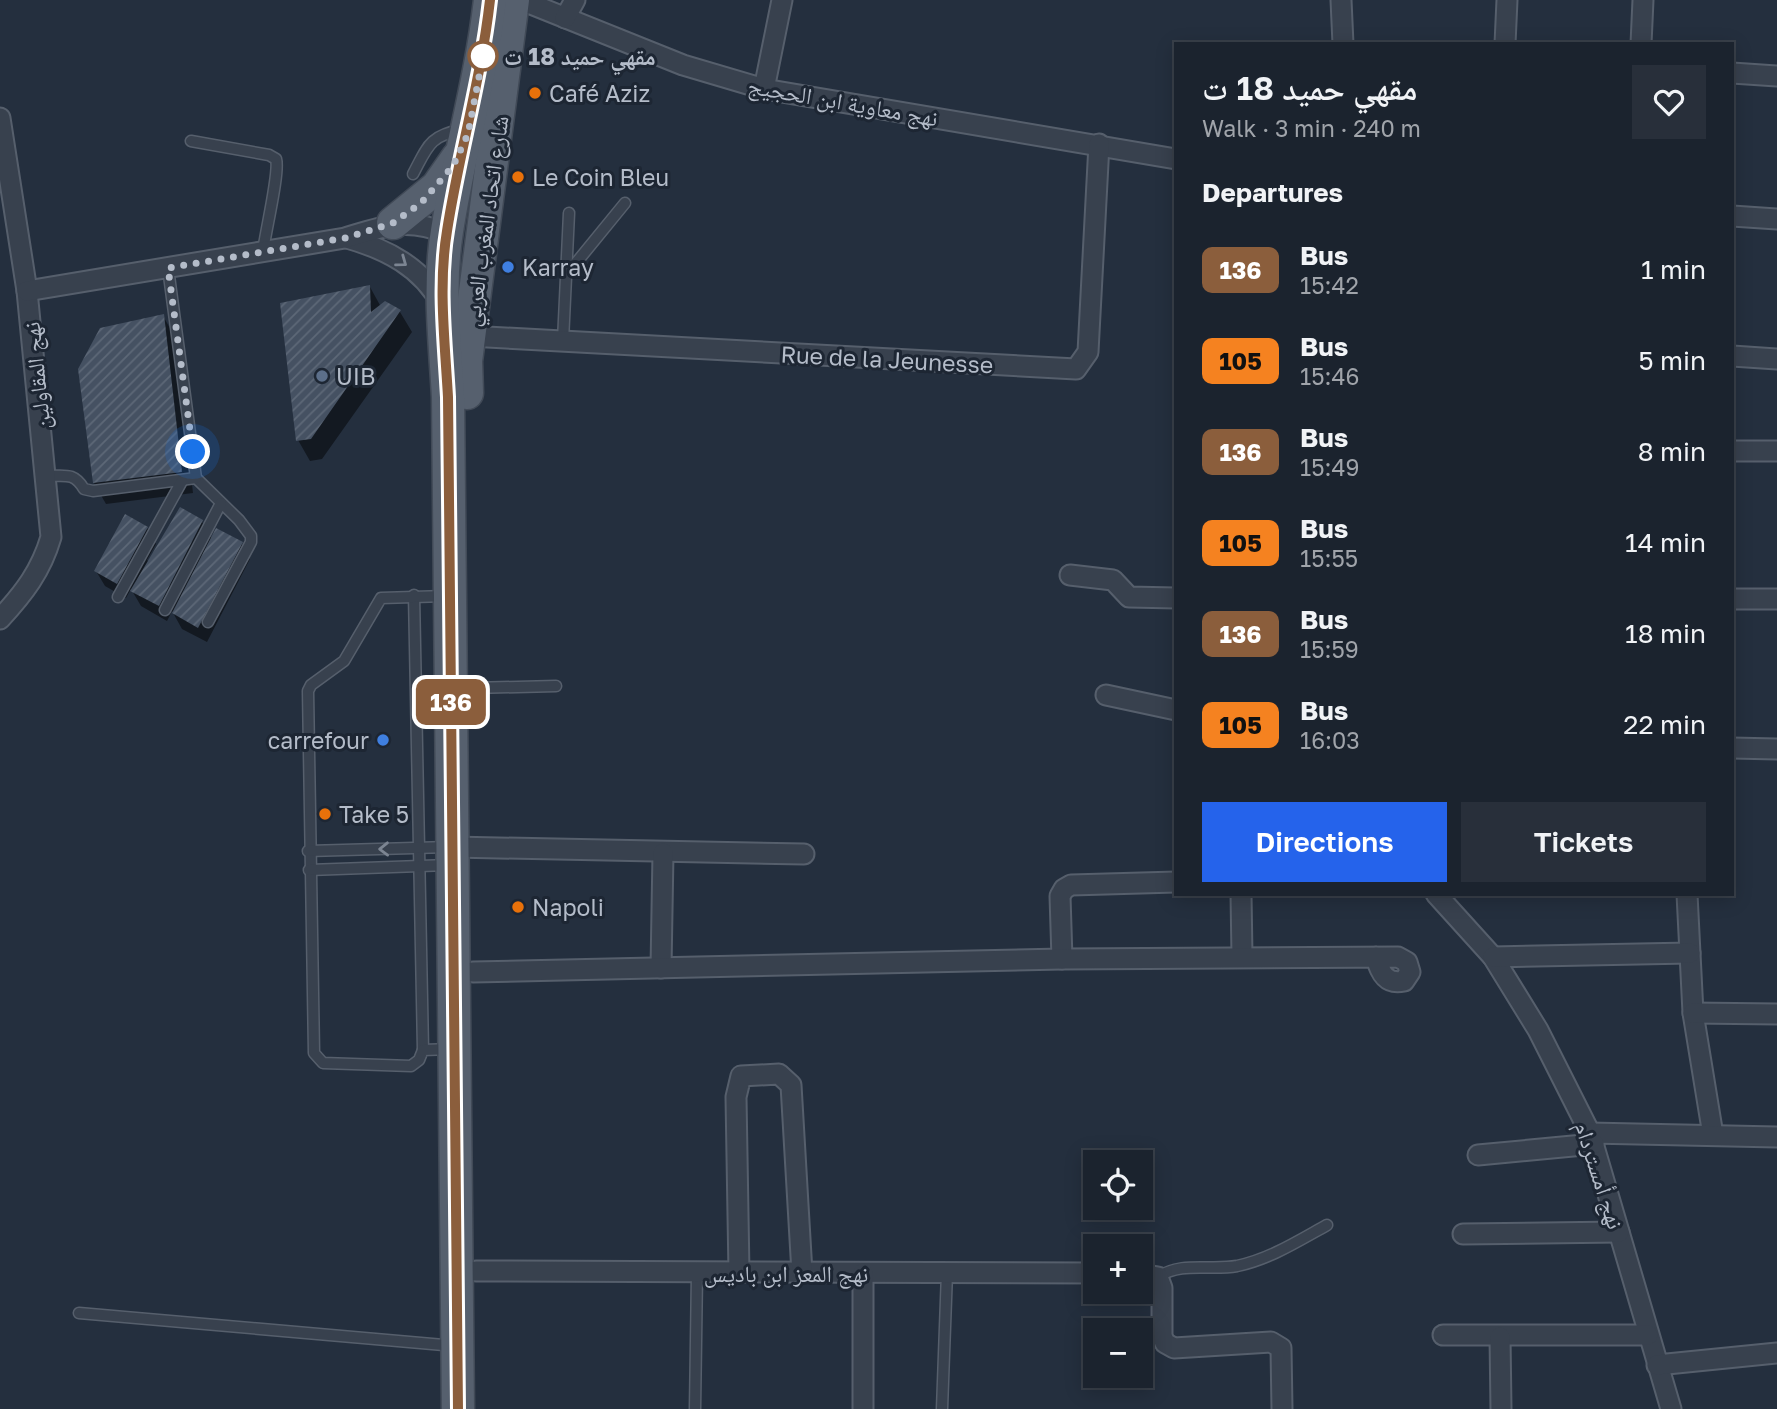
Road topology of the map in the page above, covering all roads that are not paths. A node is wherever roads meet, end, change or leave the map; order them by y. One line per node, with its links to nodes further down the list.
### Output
1 (490, 0): 17 (main road, شارع اتحاد المغرب العربي)
2 (513, 0): 34 (main road, شارع اتحاد المغرب العربي)
3 (522, 0): 9 (street, نهج معاوية ابن الحجيج)
4 (575, 0): 9 (street)
5 (782, 0): 15 (street)
6 (1341, 0): 10 (street)
7 (1507, 0): 11 (street)
8 (1643, 0): 12 (street)
9 (565, 18): 15 (street, نهج معاوية ابن الحجيج)
10 (1343, 42)
11 (1505, 42)
12 (1641, 42)
13 (1734, 74): 14 (street)
14 (1777, 76)
15 (764, 89): 19 (street, نهج معاوية ابن الحجيج)
16 (0, 118): 32 (street, نهج المقاولين)
17 (469, 131): 21 (lane); 26 (main road); 27 (main road, شارع اتحاد المغرب العربي)
18 (191, 141): 29 (lane)
19 (1099, 145): 20 (street, نهج معاوية ابن الحجيج); 35 (street, Rue de la Jeunesse)
20 (1174, 159)
21 (413, 174)
22 (625, 203): 31 (lane)
23 (569, 213): 31 (lane)
24 (1734, 216): 25 (street)
25 (1777, 219)
26 (393, 223): 27 (street); 28 (street)
27 (446, 233): 33 (main road, شارع اتحاد المغرب العربي); 34 (main road)
28 (345, 238): 29 (street); 33 (street, one-way to 33)
29 (263, 252): 30 (street)
30 (168, 268): 32 (street); 41 (lane)
31 (566, 274): 35 (lane)
32 (27, 291): 40 (street, نهج المقاولين)
33 (443, 308): 46 (main road, شارع اتحاد المغرب العربي)
34 (469, 336): 35 (street, Rue de la Jeunesse); 55 (main road, شارع اتحاد المغرب العربي)
35 (563, 341)
36 (1734, 356): 37 (street)
37 (1777, 359)
38 (1734, 451): 39 (street)
39 (1777, 451)
40 (47, 476): 42 (lane); 52 (street, نهج المقاولين)
41 (196, 478): 42 (lane); 43 (lane)
42 (182, 481): 47 (lane)
43 (222, 503): 51 (lane); 53 (lane)
44 (1070, 575): 48 (street)
45 (414, 596): 46 (lane); 60 (lane); 61 (lane)
46 (450, 596): 62 (main road, شارع اتحاد المغرب العربي)
47 (118, 597)
48 (1174, 597)
49 (1734, 599): 50 (street)
50 (1777, 600)
51 (165, 610)
52 (0, 619)
53 (208, 622)
54 (556, 686): 55 (lane)
55 (471, 688): 62 (main road, شارع اتحاد المغرب العربي)
56 (1106, 695): 57 (street)
57 (1174, 705)
58 (1734, 748): 59 (street)
59 (1777, 749)
60 (419, 848): 61 (lane, one-way to 61); 62 (lane); 65 (lane)
61 (309, 851): 66 (lane)
62 (459, 853): 63 (street); 65 (lane); 77 (main road, شارع اتحاد المغرب العربي); 80 (main road, شارع اتحاد المغرب العربي)
63 (663, 853): 64 (street); 76 (street)
64 (804, 854)
65 (419, 866): 66 (lane); 80 (lane)
66 (309, 870): 80 (lane)
67 (1174, 882): 75 (street)
68 (1241, 896): 72 (street)
69 (1438, 896): 74 (street, نهج أمستردام)
70 (1688, 896): 71 (street)
71 (1690, 953): 74 (street); 78 (street)
72 (1242, 957): 73 (street); 75 (street)
73 (1376, 957)
74 (1493, 957): 83 (street, نهج أمستردام)
75 (1062, 959): 76 (street)
76 (661, 968): 77 (street)
77 (473, 972): 88 (main road, شارع اتحاد المغرب العربي)
78 (1693, 1013): 79 (street); 81 (street)
79 (1777, 1014)
80 (439, 1049): 101 (main road, شارع اتحاد المغرب العربي)
81 (1713, 1135): 82 (street); 83 (street)
82 (1777, 1137)
83 (1592, 1138): 84 (street); 86 (street, نهج أمستردام)
84 (1478, 1155)
85 (1327, 1225): 95 (lane)
86 (1619, 1232): 87 (street); 99 (street, نهج أمستردام)
87 (1463, 1234)
88 (476, 1271): 90 (street, نهج المعز ابن باديس); 101 (main road, شارع اتحاد المغرب العربي)
89 (947, 1271): 93 (street, نهج المعز ابن باديس); 94 (street, نهج المعز ابن باديس); 108 (lane)
90 (697, 1272): 91 (street, نهج المعز ابن باديس); 106 (lane)
91 (739, 1273): 92 (street, نهج المعز ابن باديس); 92 (street)
92 (802, 1273): 93 (street, نهج المعز ابن باديس)
93 (863, 1273): 107 (street)
94 (1083, 1273)
95 (1153, 1274)
96 (1153, 1289): 109 (street)
97 (79, 1313): 101 (lane)
98 (1443, 1335): 100 (street)
99 (1647, 1335): 100 (street); 103 (street, نهج أمستردام)
100 (1500, 1337): 110 (street)
101 (467, 1346): 104 (main road, شارع اتحاد المغرب العربي); 105 (main road, شارع اتحاد المغرب العربي)
102 (1777, 1353): 103 (street)
103 (1657, 1365): 111 (street, نهج أمستردام)
104 (458, 1409)
105 (477, 1409)
106 (695, 1409)
107 (863, 1409)
108 (942, 1409)
109 (1282, 1409)
110 (1501, 1409)
111 (1671, 1409)

